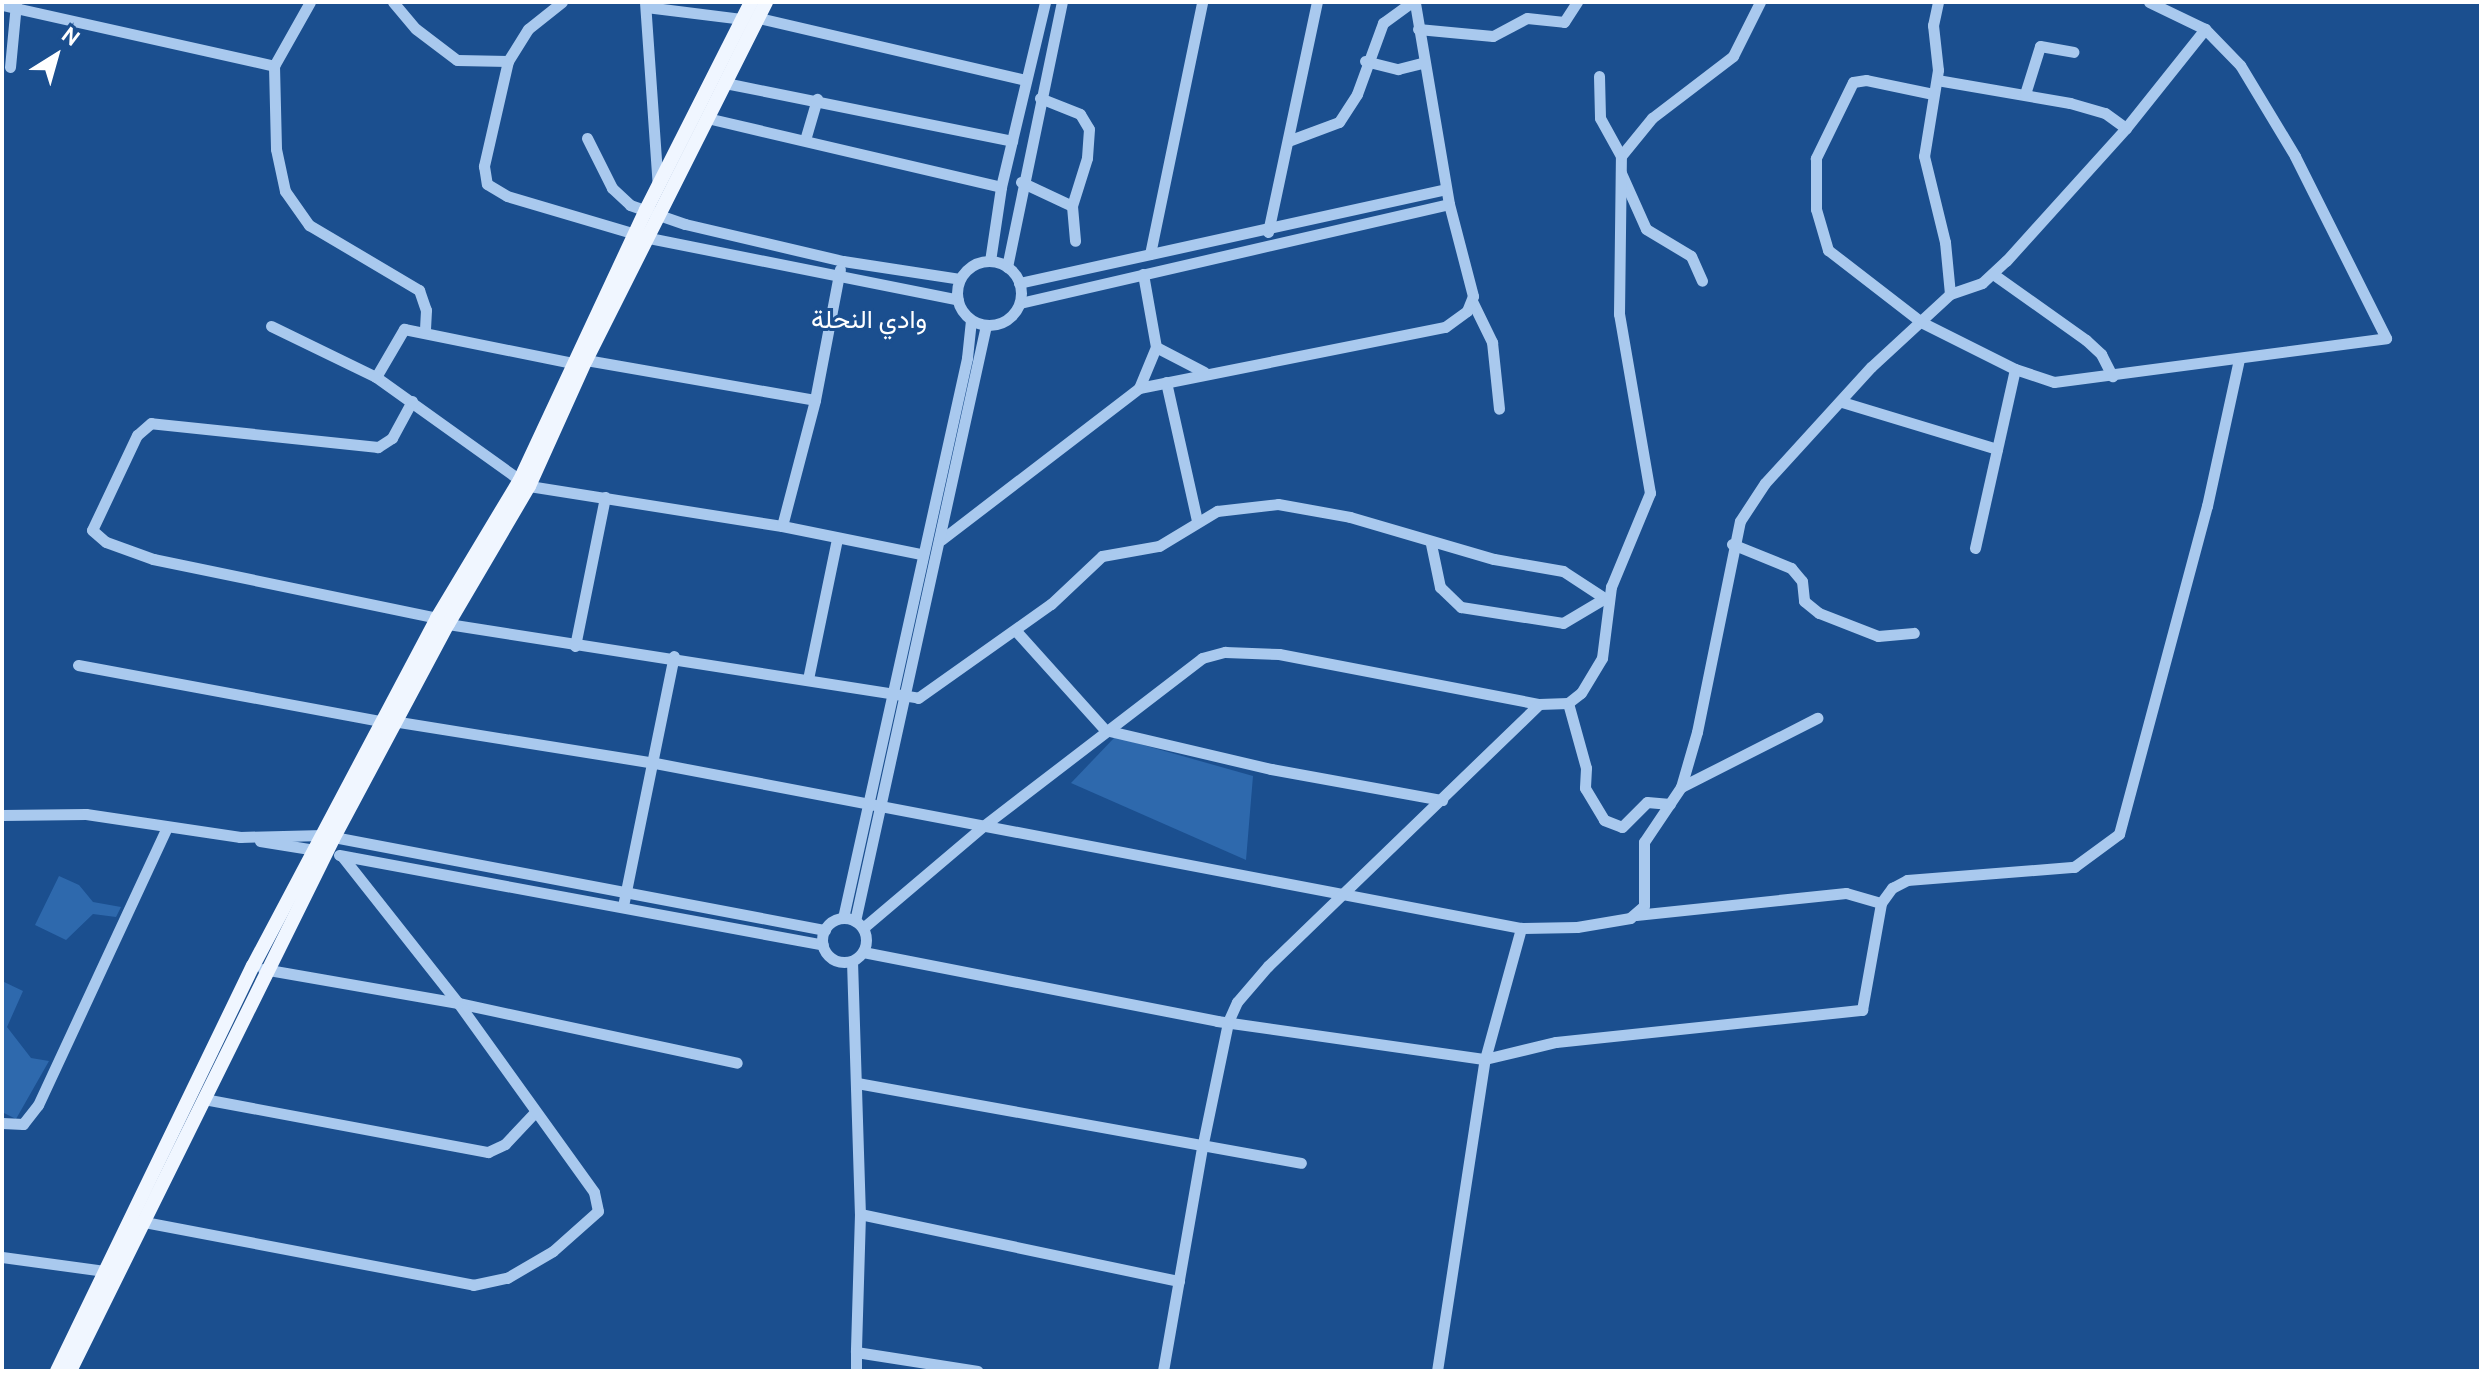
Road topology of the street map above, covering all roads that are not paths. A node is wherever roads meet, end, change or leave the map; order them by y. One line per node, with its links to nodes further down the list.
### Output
1 (310, 2): 26 (street)
2 (393, 2): 23 (street)
3 (562, 2): 23 (street)
4 (751, 2): 19 (main road)
5 (766, 2): 18 (main road)
6 (1045, 2): 29 (street)
7 (1062, 2): 34 (street)
8 (1202, 2): 57 (street)
9 (1317, 2): 41 (street)
10 (1414, 2): 20 (street); 24 (street)
11 (1577, 2): 20 (street)
12 (1760, 2): 42 (street)
13 (1938, 2): 30 (street)
14 (2149, 2): 21 (street)
15 (645, 4): 19 (street); 45 (street)
16 (2, 5): 17 (street)
17 (16, 5): 26 (street); 27 (street)
18 (759, 18): 29 (street); 31 (main road)
19 (743, 19): 45 (main road)
20 (1418, 29): 25 (street)
21 (2205, 29): 37 (street); 77 (street)
22 (2073, 52): 33 (street)
23 (508, 61): 54 (street)
24 (1365, 61): 25 (street); 41 (street)
25 (1422, 63): 47 (street)
26 (274, 66): 75 (street)
27 (10, 67)
28 (1599, 76): 42 (street)
29 (1026, 80): 40 (street)
30 (1937, 80): 32 (street); 33 (street)
31 (725, 83): 35 (street); 36 (main road)
32 (1933, 94): 67 (street); 72 (street)
33 (2025, 94): 37 (street)
34 (1040, 98): 44 (street); 49 (street)
35 (817, 99): 39 (street); 40 (street)
36 (707, 118): 39 (street); 50 (main road)
37 (2126, 128): 62 (street)
38 (587, 138): 50 (street)
39 (805, 140): 46 (street)
40 (1012, 141): 46 (street)
41 (1288, 141): 52 (street)
42 (1621, 156): 43 (street)
43 (1620, 173): 65 (street); 100 (street)
44 (1021, 182): 49 (street); 53 (street)
45 (658, 186): 50 (main road)
46 (1001, 187): 51 (street)
47 (1446, 189): 48 (street); 52 (street)
48 (1449, 204): 56 (street); 69 (street)
49 (1072, 206): 55 (street)
50 (653, 212): 54 (main road); 58 (street)
51 (995, 225): 53 (street); 59 (street)
52 (1269, 228): 56 (street); 57 (street)
53 (1013, 230): 60 (street)
54 (642, 235): 63 (street); 78 (main road)
55 (1075, 241)
56 (1266, 244): 61 (street)
57 (1150, 254): 66 (street)
58 (843, 261): 63 (street); 64 (street)
59 (990, 261): 60 (street); 64 (street)
60 (1007, 267): 66 (street)
61 (1143, 274): 70 (street); 76 (street)
62 (1993, 274): 67 (street); 81 (street)
63 (839, 275): 68 (street); 85 (street)
64 (960, 279): 68 (street)
65 (1702, 281)
66 (1019, 283): 70 (street)
67 (1950, 294): 72 (street)
68 (958, 300): 71 (street)
69 (1472, 301): 80 (street); 88 (street)
70 (1020, 303): 73 (street)
71 (971, 320): 73 (street); 99 (street)
72 (1921, 322): 79 (street); 87 (street)
73 (986, 325): 95 (street)
74 (271, 326): 82 (street)
75 (425, 331): 78 (street); 82 (street)
76 (1156, 347): 80 (street); 84 (street)
77 (2239, 359): 81 (street); 128 (street)
78 (580, 362): 85 (street); 90 (main road)
79 (2015, 369): 81 (street); 89 (street)
80 (1204, 372): 83 (street)
81 (2112, 376)
82 (376, 377): 86 (street)
83 (1166, 382): 84 (street); 92 (street)
84 (1139, 388): 95 (street)
85 (815, 400): 93 (street)
86 (412, 401): 90 (street); 101 (street)
87 (1842, 402): 89 (street); 97 (street)
88 (1499, 409)
89 (1997, 449): 98 (street)
90 (524, 483): 91 (street); 101 (main road)
91 (605, 497): 93 (street); 104 (street)
92 (1197, 521): 96 (street); 102 (street)
93 (782, 526): 94 (street)
94 (837, 539): 99 (street); 107 (street)
95 (941, 540): 109 (street)
96 (1431, 544): 100 (street); 100 (street)
97 (1732, 544): 103 (street); 116 (street)
98 (1975, 548)
99 (921, 554): 108 (street)
100 (1607, 600): 110 (street)
101 (443, 621): 104 (street); 113 (main road)
102 (1016, 631): 109 (street); 114 (street)
103 (1914, 633)
104 (575, 646): 105 (street)
105 (674, 656): 107 (street); 115 (street)
106 (78, 665): 113 (street)
107 (808, 679): 108 (street)
108 (892, 696): 109 (street); 118 (street)
109 (905, 699): 120 (street)
110 (1568, 703): 111 (street); 119 (street)
111 (1539, 704): 114 (street); 117 (street)
112 (1817, 718): 116 (street)
113 (392, 722): 115 (street); 124 (main road)
114 (1105, 730): 117 (street); 123 (street)
115 (655, 763): 118 (street); 126 (street)
116 (1681, 787): 119 (street)
117 (1442, 800): 127 (street)
118 (867, 802): 120 (street); 132 (street)
119 (1670, 804): 131 (street)
120 (882, 805): 123 (street); 132 (street)
121 (3, 816): 122 (street)
122 (167, 827): 124 (street); 147 (street)
123 (982, 827): 127 (street); 132 (street)
124 (324, 844): 125 (street); 126 (street); 139 (main road)
125 (342, 856): 129 (street); 140 (street)
126 (626, 890): 129 (street); 130 (street)
127 (1349, 892): 134 (street); 141 (street)
128 (1881, 903): 131 (street); 142 (street)
129 (623, 906): 133 (street)
130 (731, 911): 133 (street); 135 (street)
131 (1636, 915): 134 (street)
132 (853, 922): 135 (street); 137 (street)
133 (727, 924): 136 (street)
134 (1521, 928): 142 (street)
135 (825, 930): 136 (street)
136 (823, 945): 138 (street)
137 (863, 952): 138 (street); 141 (street)
138 (852, 961): 144 (street)
139 (260, 968): 140 (street); 145 (main road); 151 (main road)
140 (458, 1003): 143 (street); 146 (street)
141 (1228, 1022): 142 (street); 148 (street)
142 (1485, 1059): 161 (street)
143 (737, 1063)
144 (857, 1083): 148 (street); 150 (street)
145 (204, 1099): 146 (street); 151 (main road)
146 (535, 1112): 151 (street)
147 (2, 1123)
148 (1202, 1148): 149 (street); 154 (street)
149 (1301, 1163)
150 (860, 1214): 154 (street); 155 (street)
151 (137, 1220): 153 (main road)
152 (2, 1257): 153 (street)
153 (112, 1272): 156 (main road); 157 (main road)
154 (1179, 1281): 160 (street)
155 (856, 1352): 158 (street); 159 (street)
156 (57, 1371)
157 (70, 1371)
158 (856, 1371)
159 (978, 1371)
160 (1163, 1371)
161 (1437, 1371)

